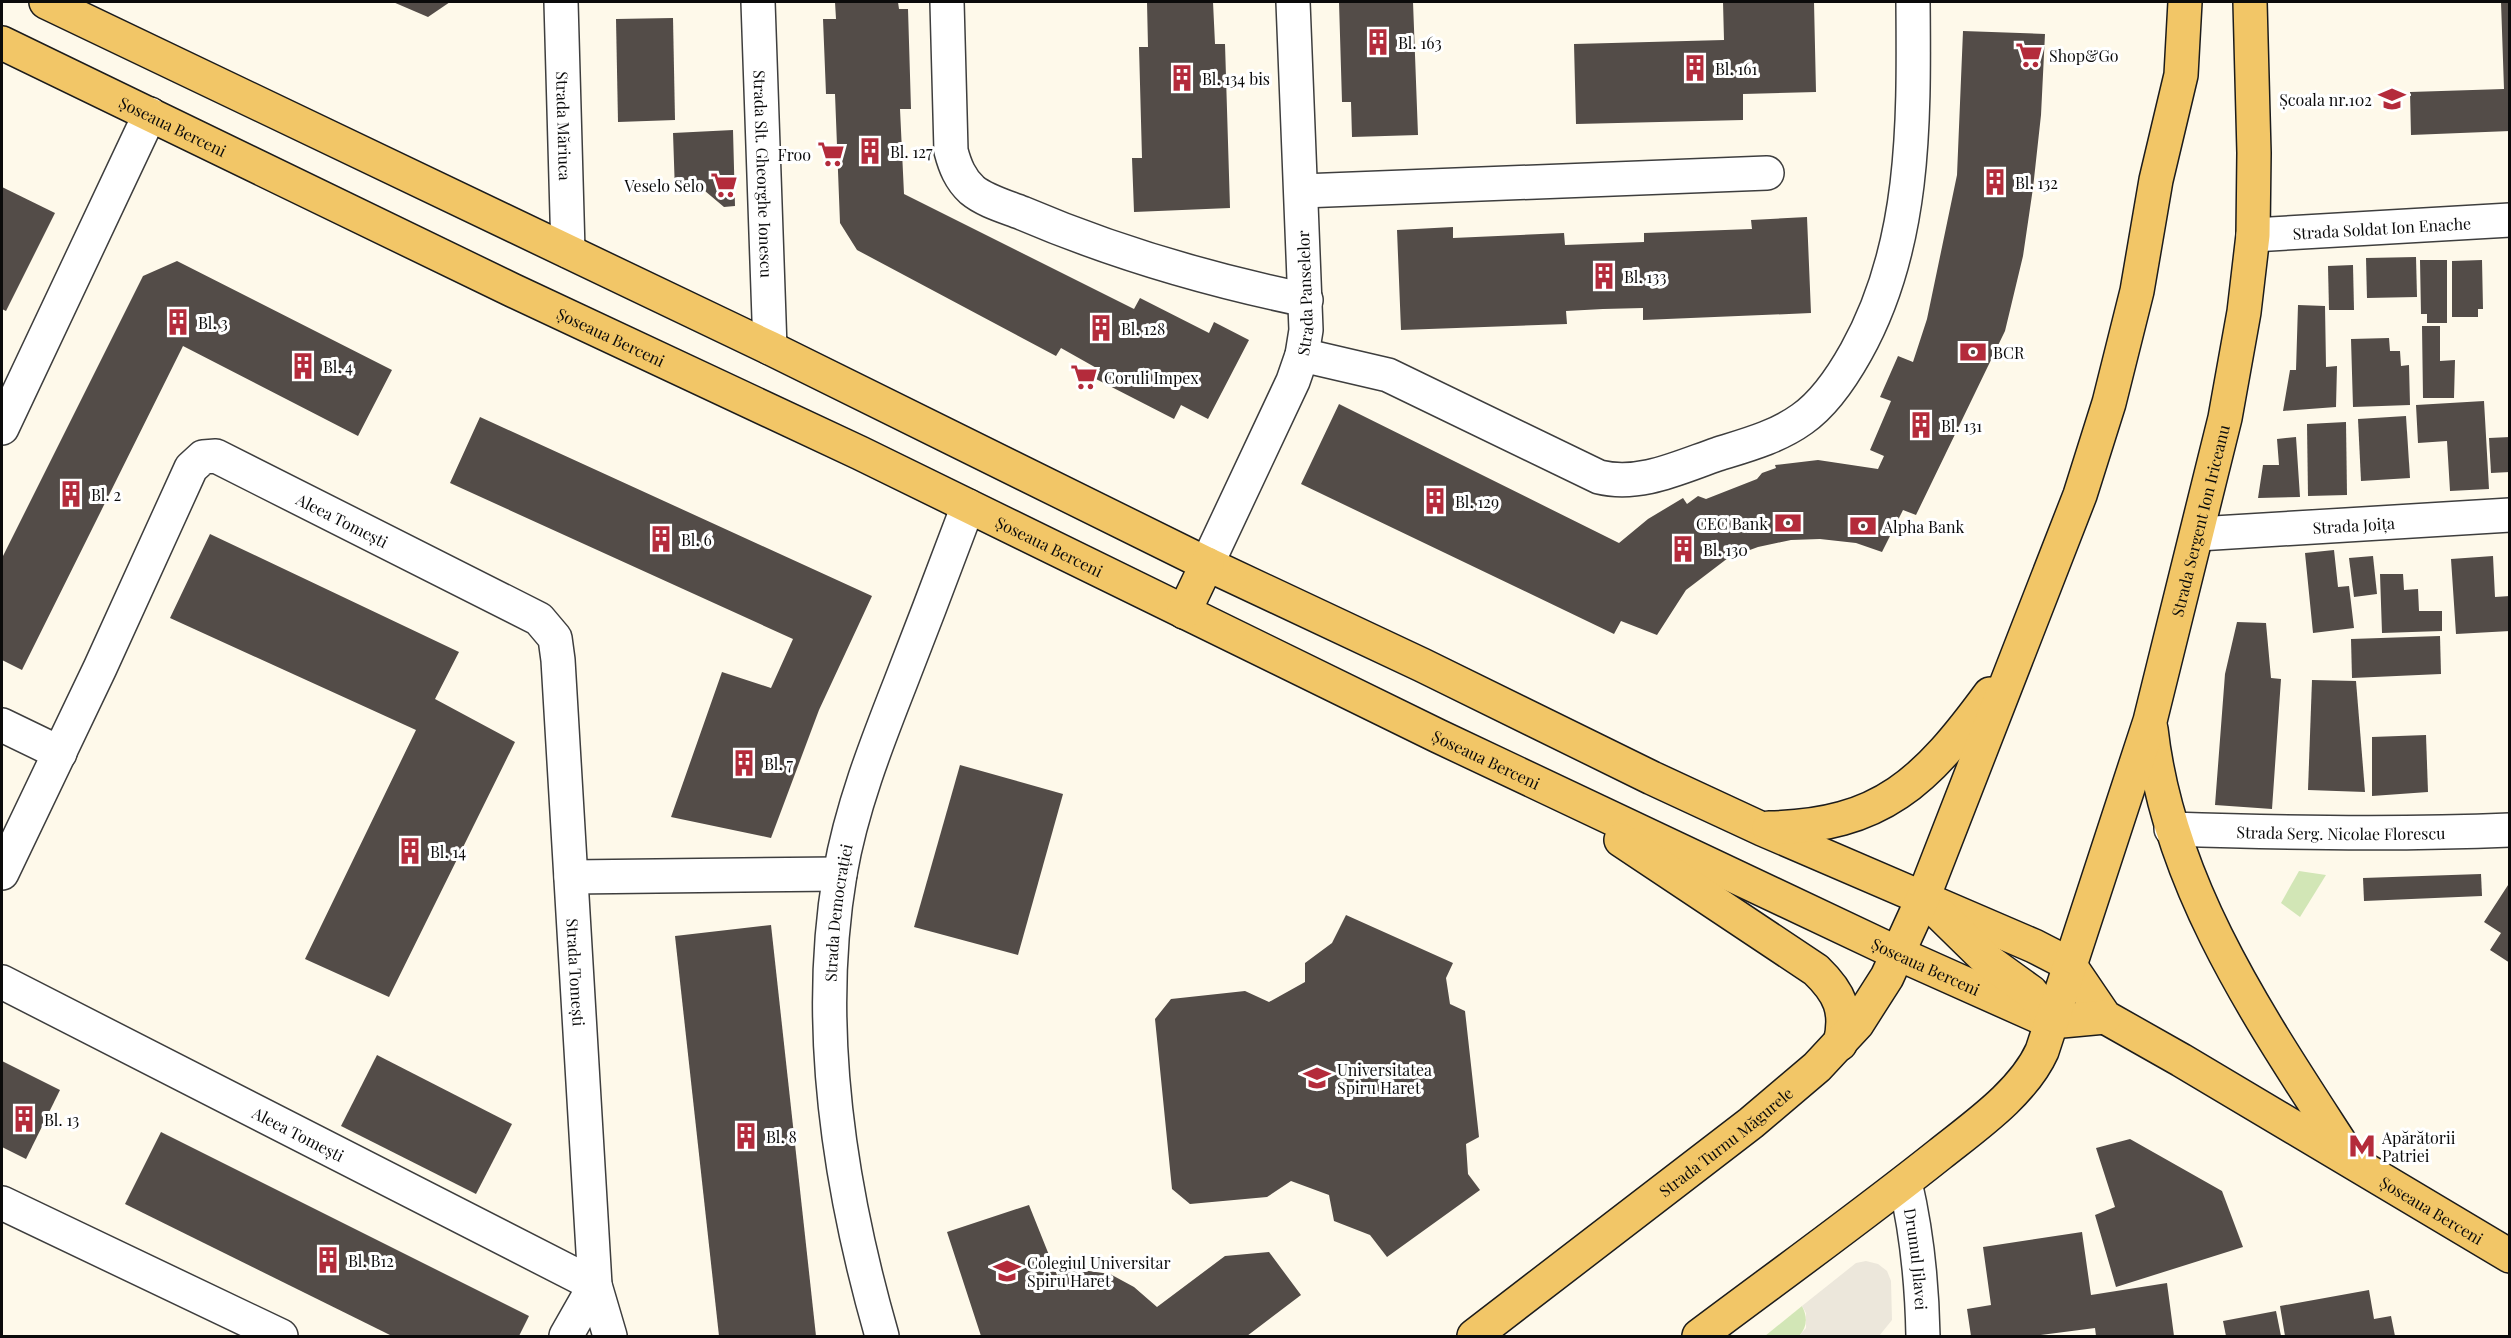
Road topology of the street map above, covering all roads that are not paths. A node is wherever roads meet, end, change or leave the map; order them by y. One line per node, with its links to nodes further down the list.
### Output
1 (46, 2): 15 (main road, Șoseaua Berceni)
2 (561, 2): 15 (street, Strada Măriuca)
3 (758, 2): 17 (street, Strada Slt. Gheorghe Ionescu)
4 (947, 2): 16 (street)
5 (1293, 2): 12 (street, Strada Panselelor)
6 (1913, 2): 18 (street)
7 (2185, 2): 25 (main road)
8 (2250, 2): 14 (main road, Strada Sergent Ion Iriceanu)
9 (2, 43): 10 (main road, Șoseaua Berceni)
10 (150, 114): 19 (street); 20 (main road, Șoseaua Berceni)
11 (1767, 173): 12 (street)
12 (1302, 190): 16 (street, Strada Panselelor)
13 (2510, 220): 14 (street, Strada Soldat Ion Enache)
14 (2253, 235): 22 (main road, Strada Sergent Ion Iriceanu)
15 (568, 251): 17 (main road, Șoseaua Berceni)
16 (1306, 300): 18 (street, Strada Panselelor)
17 (770, 348): 23 (main road, Șoseaua Berceni)
18 (1302, 355): 23 (street, Strada Panselelor)
19 (2, 428)
20 (968, 506): 24 (main road, Șoseaua Berceni); 34 (street, Strada Democrației)
21 (2510, 515): 22 (street, Strada Joița)
22 (2198, 534): 26 (main road, Strada Sergent Ion Iriceanu)
23 (1207, 564): 24 (main road); 30 (main road, Șoseaua Berceni)
24 (1184, 612): 29 (main road, Șoseaua Berceni)
25 (2013, 664): 30 (main road); 36 (main road)
26 (2150, 721): 31 (main road); 40 (main road, Strada Sergent Ion Iriceanu)
27 (2, 725): 28 (street)
28 (60, 753): 33 (street, Aleea Tomești); 35 (street, Aleea Tomești)
29 (1588, 807): 39 (main road, Șoseaua Berceni); 44 (main road)
30 (1762, 829): 36 (main road, Șoseaua Berceni)
31 (2171, 829): 32 (street, Strada Serg. Nicolae Florescu); 45 (main road)
32 (2510, 830)
33 (2, 873)
34 (840, 874): 35 (street); 53 (street, Strada Democrației)
35 (571, 877): 49 (street, Strada Tomești)
36 (1923, 898): 37 (main road); 38 (main road, Șoseaua Berceni); 39 (main road, Strada Turnu Măgurele)
37 (1963, 937): 38 (main road); 39 (main road); 43 (main road)
38 (2034, 946): 40 (main road, Șoseaua Berceni)
39 (1899, 954): 43 (main road, Șoseaua Berceni); 44 (main road, Strada Turnu Măgurele)
40 (2069, 963): 42 (main road, Șoseaua Berceni); 43 (main road, Strada Sergent Ion Iriceanu)
41 (2, 982): 49 (street, Aleea Tomești)
42 (2106, 1017): 43 (main road, Șoseaua Berceni); 45 (main road, Șoseaua Berceni)
43 (2051, 1022): 46 (main road)
44 (1840, 1044): 54 (main road, Strada Turnu Măgurele)
45 (2352, 1161): 48 (main road, Șoseaua Berceni)
46 (1905, 1182): 55 (main road); 56 (street, Drumul Jilavei)
47 (2, 1203): 50 (street)
48 (2510, 1256)
49 (595, 1285): 51 (street); 52 (street, Strada Tomești)
50 (281, 1336)
51 (566, 1336)
52 (609, 1336)
53 (882, 1336)
54 (1474, 1336)
55 (1699, 1336)
56 (1923, 1336)

